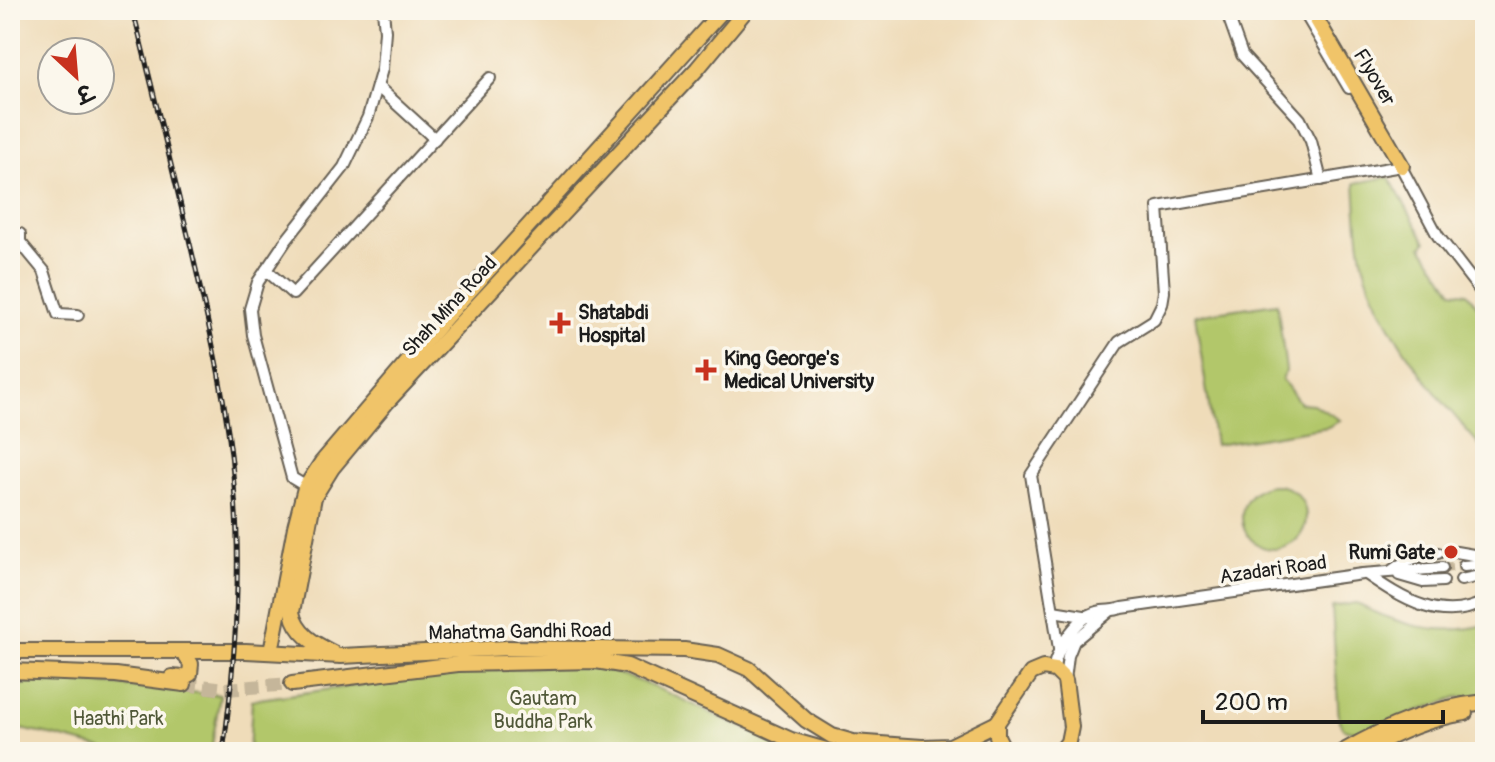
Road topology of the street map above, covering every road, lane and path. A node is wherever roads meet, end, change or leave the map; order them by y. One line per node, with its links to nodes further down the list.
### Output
1 (383, 10): 11 (street)
2 (746, 10): 8 (main road, Shah Mina Road)
3 (1226, 10): 16 (street)
4 (1303, 10): 15 (street)
5 (1311, 10): 15 (main road, Flyover)
6 (1480, 10): 9 (street)
7 (722, 11): 8 (main road); 12 (main road, Shah Mina Road)
8 (735, 23): 13 (main road, Shah Mina Road)
9 (1485, 74)
10 (490, 78): 14 (street)
11 (377, 86): 14 (street); 19 (street)
12 (620, 125): 13 (main road); 17 (main road, Shah Mina Road)
13 (634, 136): 17 (main road, Shah Mina Road)
14 (435, 139): 19 (street)
15 (1402, 166): 16 (street); 20 (street)
16 (1321, 180): 35 (street)
17 (572, 190): 22 (main road, Shah Mina Road)
18 (20, 234): 21 (street)
19 (266, 270): 22 (street)
20 (1485, 297)
21 (78, 315)
22 (311, 490): 38 (main road, Shah Mina Road); 45 (main road, Shah Mina Road)
23 (1456, 552): 25 (street)
24 (1438, 553): 29 (street, Azadari Road)
25 (1485, 557)
26 (1485, 564): 27 (street)
27 (1464, 566)
28 (1442, 568): 29 (street)
29 (1389, 572): 30 (street, Azadari Road); 33 (street)
30 (1366, 574): 34 (street); 36 (street, Azadari Road)
31 (1485, 575): 32 (street)
32 (1461, 580)
33 (1443, 581)
34 (1485, 601)
35 (1053, 611): 37 (street); 40 (street)
36 (1109, 612): 37 (street, Azadari Road); 51 (street)
37 (1090, 617): 40 (street)
38 (276, 619): 42 (main road); 44 (main road, Shah Mina Road)
39 (628, 649): 45 (main road, Mahatma Gandhi Road); 46 (main road); 57 (main road, Mahatma Gandhi Road)
40 (1059, 649): 48 (street)
41 (10, 651): 43 (main road, Mahatma Gandhi Road)
42 (246, 651): 43 (main road, Mahatma Gandhi Road); 44 (main road, Mahatma Gandhi Road)
43 (183, 652): 50 (main road)
44 (271, 652): 45 (main road, Mahatma Gandhi Road)
45 (341, 656)
46 (627, 666): 54 (main road, Mahatma Gandhi Road); 60 (main road, Mahatma Gandhi Road)
47 (34, 670): 49 (main road); 50 (main road); 52 (main road)
48 (1053, 670): 51 (main road); 58 (main road)
49 (10, 671)
50 (146, 679): 53 (main road)
51 (1065, 680): 59 (main road)
52 (10, 683)
53 (184, 684)
54 (292, 684)
55 (1485, 702): 65 (main road)
56 (1485, 710): 66 (main road)
57 (806, 720): 58 (main road, Mahatma Gandhi Road); 60 (main road)
58 (997, 723): 62 (main road)
59 (1071, 727): 63 (main road); 64 (main road)
60 (798, 742): 61 (main road, Mahatma Gandhi Road)
61 (833, 752)
62 (1005, 752)
63 (1060, 752)
64 (1077, 752)
65 (1342, 752)
66 (1363, 752)

